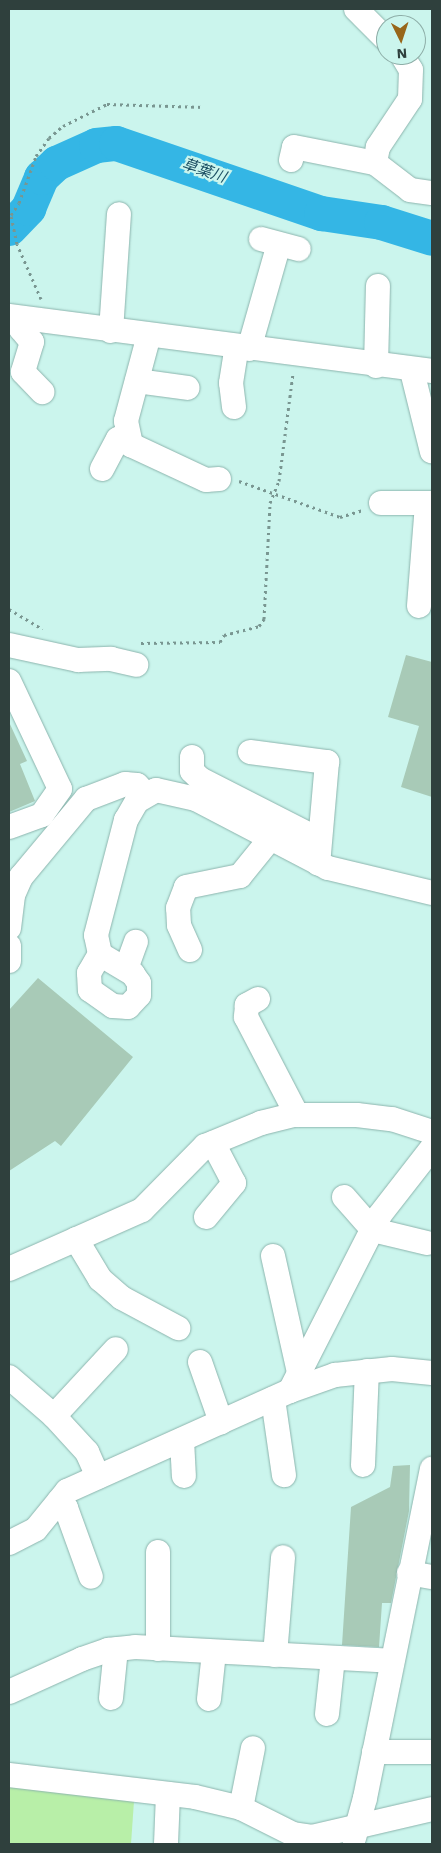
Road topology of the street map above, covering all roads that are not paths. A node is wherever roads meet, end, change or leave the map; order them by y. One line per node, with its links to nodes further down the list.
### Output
1 (356, 9): 2 (street)
2 (376, 29)
3 (408, 65): 5 (street)
4 (291, 160): 5 (street)
5 (375, 163): 6 (street)
6 (432, 193)
7 (119, 214): 11 (street)
8 (280, 244): 13 (street)
9 (378, 286): 14 (street)
10 (15, 317): 11 (street); 18 (street)
11 (111, 331): 12 (street)
12 (149, 336): 13 (street); 16 (street)
13 (243, 348): 14 (street); 19 (street)
14 (376, 366): 15 (street)
15 (422, 370): 21 (street)
16 (137, 381): 17 (street); 20 (street)
17 (188, 388)
18 (42, 392)
19 (234, 407)
20 (127, 435): 22 (street); 23 (street)
21 (432, 452)
22 (102, 469)
23 (219, 479)
24 (381, 503): 25 (street)
25 (430, 504): 26 (street)
26 (419, 606)
27 (9, 645): 28 (street)
28 (135, 654)
29 (9, 681): 33 (street)
30 (250, 752): 35 (street)
31 (192, 757): 35 (street)
32 (146, 794): 34 (street); 38 (street); 42 (street)
33 (9, 827)
34 (270, 839): 36 (street); 41 (street)
35 (318, 839): 36 (street)
36 (318, 864): 37 (street)
37 (432, 893)
38 (9, 928)
39 (136, 942): 44 (street)
40 (9, 946): 43 (street)
41 (190, 950)
42 (100, 954): 44 (street); 44 (street)
43 (9, 961)
44 (126, 969)
45 (258, 999): 46 (street)
46 (297, 1115): 47 (street); 48 (street)
47 (432, 1132)
48 (213, 1143): 51 (street); 53 (street)
49 (432, 1148): 52 (street)
50 (344, 1196): 52 (street)
51 (206, 1217)
52 (372, 1230): 54 (street); 63 (street)
53 (76, 1239): 56 (street); 57 (street)
54 (427, 1243)
55 (273, 1256): 63 (street)
56 (9, 1269)
57 (178, 1328)
58 (116, 1349): 64 (street)
59 (200, 1362): 65 (street)
60 (367, 1371): 61 (street); 63 (street); 67 (street)
61 (432, 1373)
62 (9, 1377): 64 (street)
63 (287, 1387): 65 (street); 69 (street)
64 (54, 1416): 71 (street)
65 (221, 1422): 66 (street)
66 (182, 1440): 70 (street); 71 (street)
67 (363, 1465)
68 (432, 1469): 76 (street)
69 (284, 1475)
70 (184, 1476)
71 (98, 1477): 72 (street)
72 (59, 1501): 73 (street); 77 (street)
73 (9, 1543)
74 (158, 1552): 80 (street)
75 (283, 1557): 82 (street)
76 (409, 1573): 78 (street); 84 (street)
77 (92, 1577)
78 (432, 1577)
79 (116, 1649): 80 (street); 85 (street); 86 (street)
80 (158, 1649): 81 (street)
81 (214, 1652): 82 (street); 87 (street)
82 (275, 1655): 83 (street)
83 (333, 1658): 84 (street); 88 (street)
84 (391, 1661): 90 (street)
85 (9, 1692)
86 (111, 1698)
87 (209, 1698)
88 (327, 1714)
89 (253, 1748): 94 (street)
90 (374, 1752): 91 (street); 96 (street)
91 (432, 1752)
92 (9, 1775): 93 (street)
93 (168, 1794): 94 (street); 97 (street)
94 (241, 1808): 96 (street)
95 (432, 1810): 96 (street)
96 (354, 1836)
97 (166, 1844)

